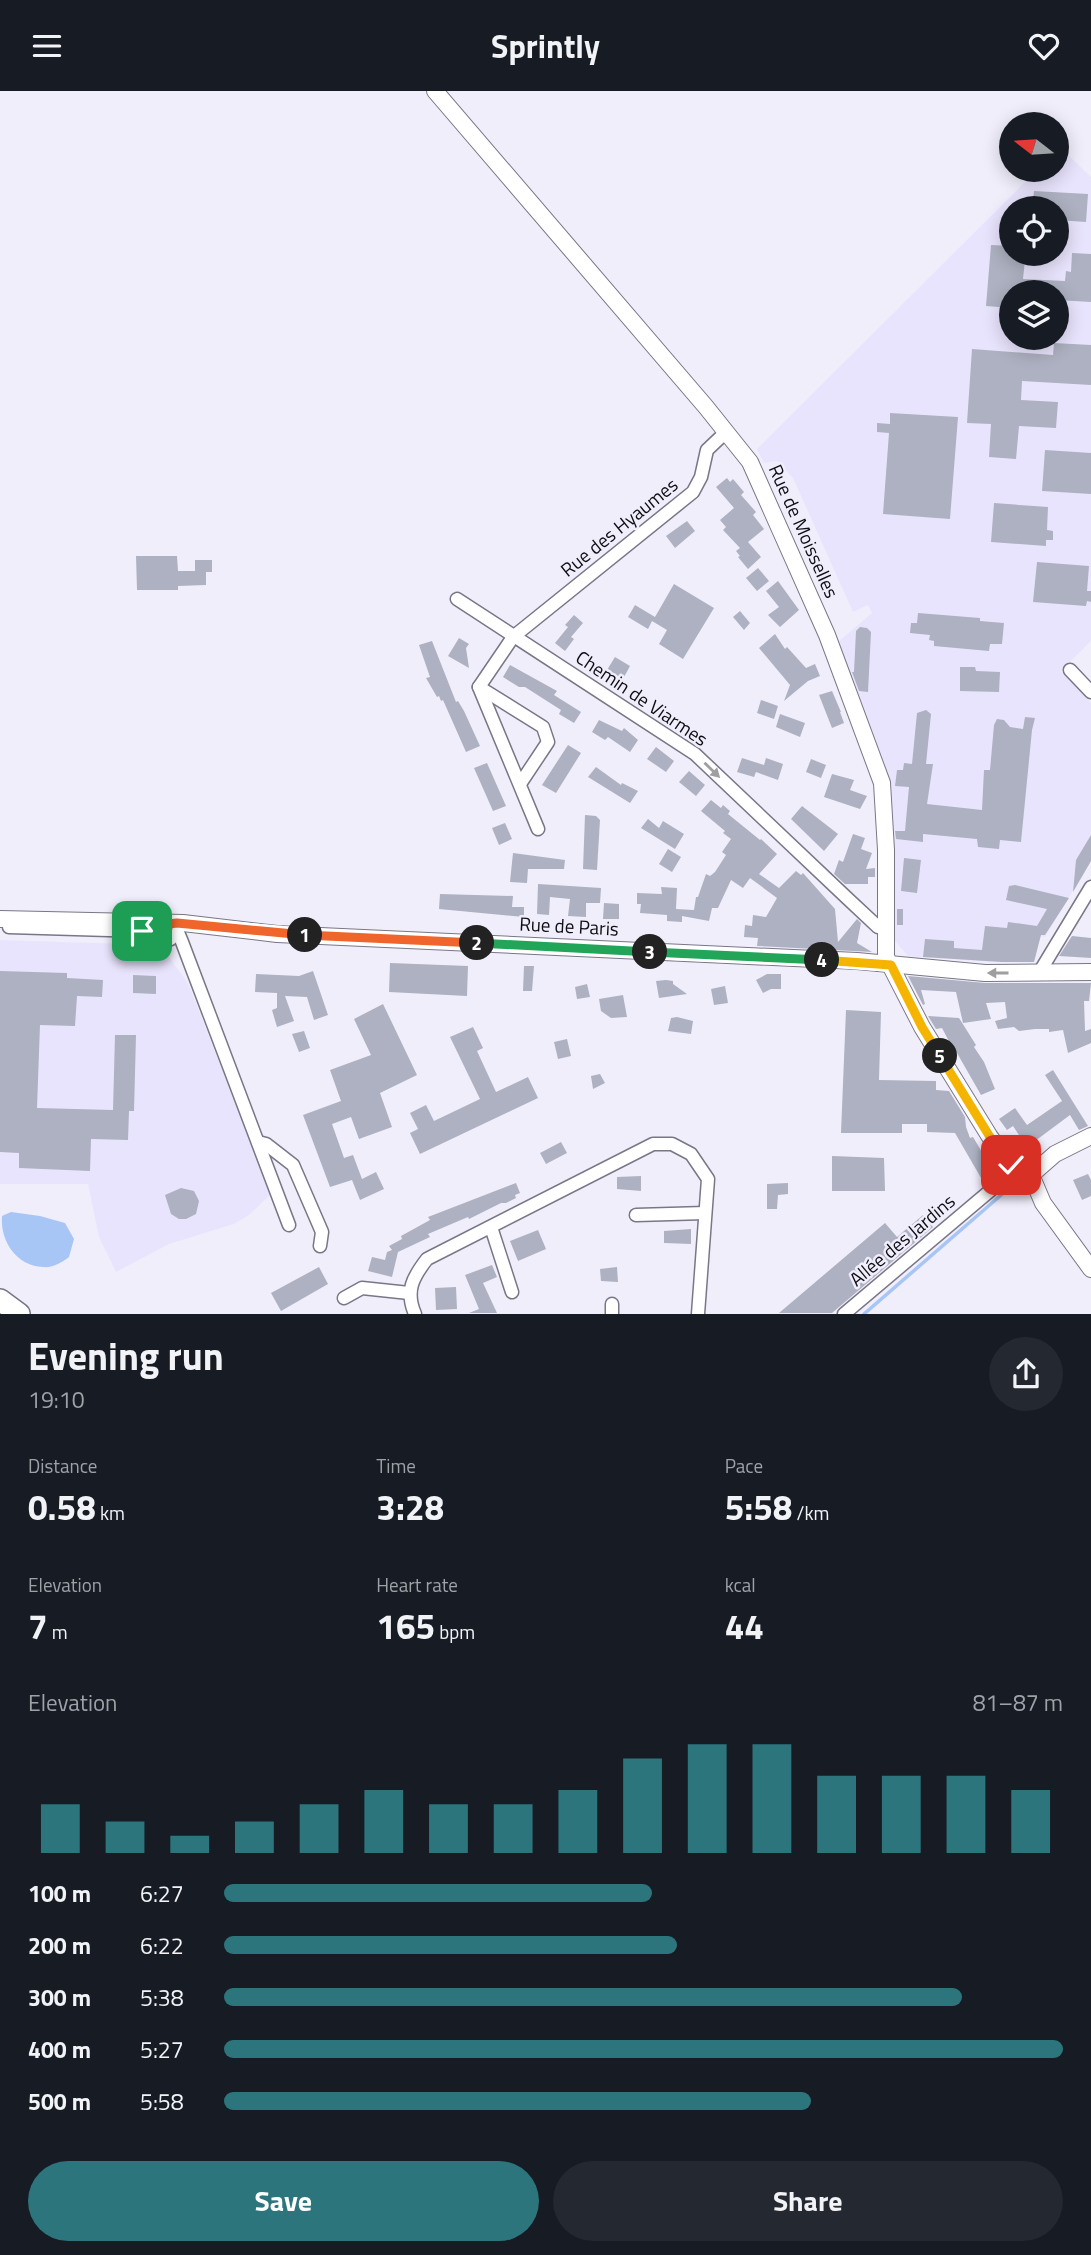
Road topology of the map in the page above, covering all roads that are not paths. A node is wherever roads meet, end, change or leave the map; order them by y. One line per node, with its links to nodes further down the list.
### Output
1 (435, 91): 2 (street, Rue de Moisselles)
2 (726, 432): 4 (street, Rue des Hyaumes); 13 (street, Rue de Moisselles)
3 (457, 600): 4 (street, Chemin de Viarmes)
4 (513, 637): 6 (street, Rue des Hyaumes); 13 (street, Chemin de Viarmes, one-way to 13)
5 (1070, 670): 7 (street)
6 (479, 687): 8 (street); 8 (street)
7 (1091, 692)
8 (520, 784): 9 (street)
9 (538, 829)
10 (1091, 887): 17 (street)
11 (0, 919): 14 (street, Rue de Paris)
12 (0, 927): 14 (street)
13 (886, 928): 15 (street, Rue de Moisselles)
14 (167, 930): 15 (street, Rue de Paris); 19 (street)
15 (896, 965): 17 (street, Rue de Paris, one-way to 15); 20 (street, Rue de Moisselles)
16 (1091, 972): 17 (street, Rue de Paris)
17 (1039, 973)
18 (1091, 1136): 20 (street)
19 (258, 1142): 23 (street); 25 (street)
20 (1024, 1172): 26 (street, Rue de Moisselles); 36 (street, Allée des Jardins)
21 (705, 1213): 22 (street); 24 (street); 35 (street)
22 (636, 1215)
23 (289, 1225)
24 (491, 1227): 29 (street); 30 (street)
25 (320, 1246)
26 (1079, 1251): 27 (street); 28 (street)
27 (1091, 1269)
28 (1091, 1277)
29 (512, 1292)
30 (409, 1293): 31 (street); 34 (street)
31 (344, 1299)
32 (0, 1300): 33 (highway)
33 (19, 1314)
34 (415, 1314)
35 (698, 1314)
36 (844, 1314)

